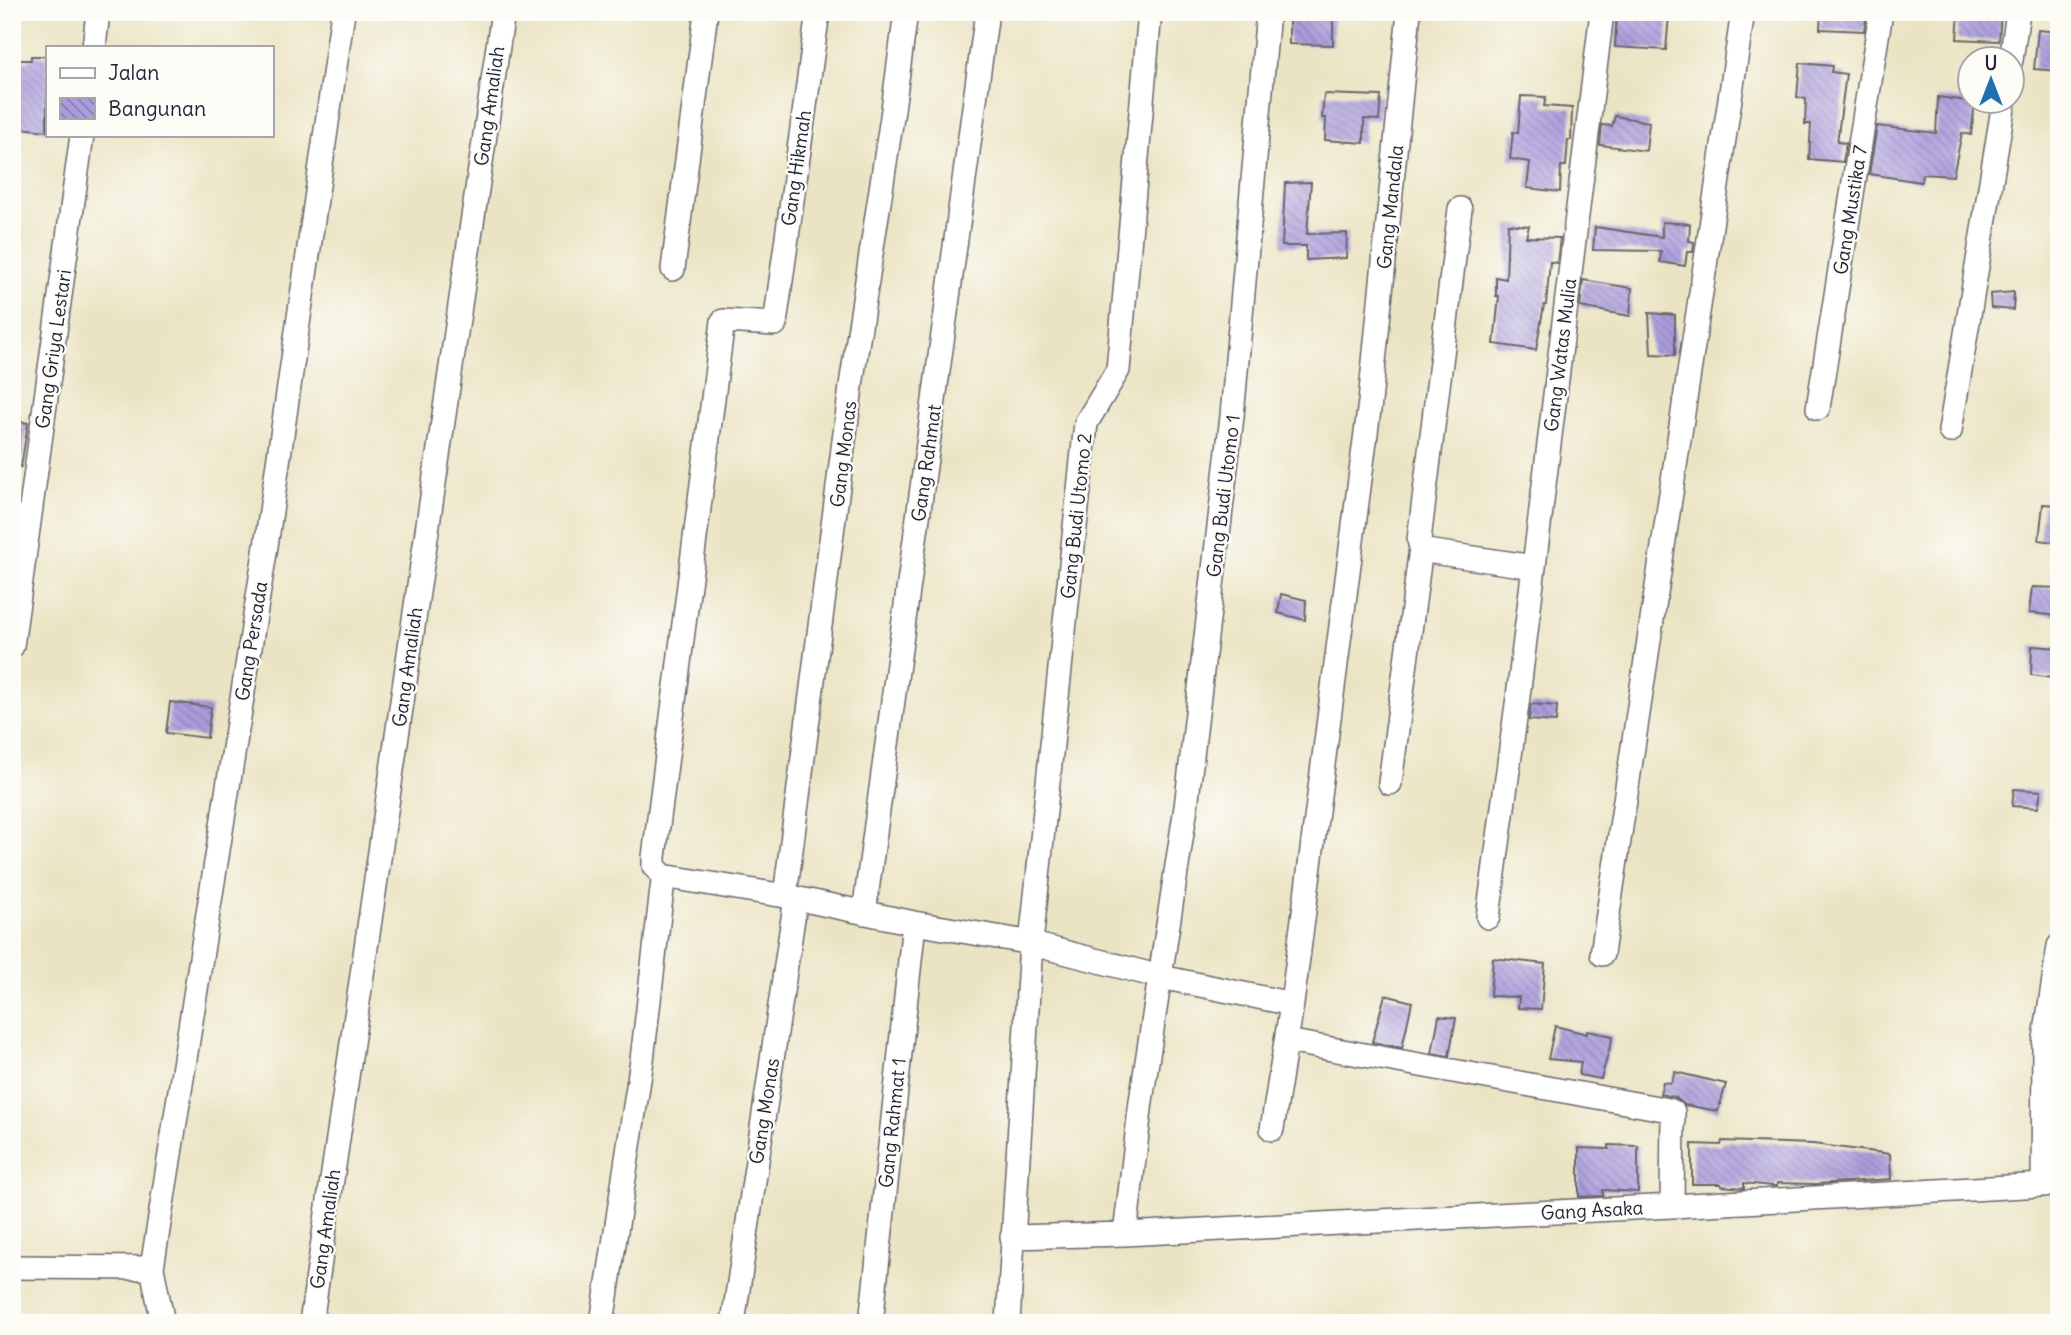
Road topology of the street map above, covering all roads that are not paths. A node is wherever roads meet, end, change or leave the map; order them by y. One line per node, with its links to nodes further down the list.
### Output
1 (98, 12): 15 (street)
2 (342, 12): 45 (street, Gang Persada)
3 (503, 12): 47 (street, Gang Amaliah)
4 (706, 12): 20 (street)
5 (818, 12): 27 (street, Gang Hikmah)
6 (906, 12): 28 (street, Gang Monas)
7 (987, 12): 29 (street, Gang Rahmat)
8 (1150, 12): 32 (street, Gang Budi Utomo 2)
9 (1268, 12): 35 (street, Gang Budi Utomo 1)
10 (1409, 12): 36 (street, Gang Mandala)
11 (1602, 12): 24 (street, Gang Watas Mulia)
12 (1744, 12): 34 (street)
13 (1881, 12): 21 (street, Gang Mustika 7)
14 (2018, 12): 16 (street)
15 (94, 46)
16 (2013, 46)
17 (2002, 116): 22 (street)
18 (82, 136): 25 (street, Gang Griya Lestari)
19 (1460, 209): 23 (street)
20 (673, 269)
21 (1818, 408)
22 (1950, 431)
23 (1420, 548): 24 (street); 26 (street)
24 (1534, 568): 30 (street, Gang Watas Mulia)
25 (12, 646)
26 (1390, 783)
27 (666, 879): 28 (street); 48 (street)
28 (791, 897): 29 (street); 49 (street, Gang Monas)
29 (864, 913): 31 (street)
30 (1488, 917)
31 (914, 923): 32 (street); 50 (street, Gang Rahmat 1)
32 (1031, 943): 35 (street); 43 (street, Gang Budi Utomo 2)
33 (2059, 946): 38 (street)
34 (1602, 954)
35 (1161, 977): 36 (street); 42 (street, Gang Budi Utomo 1)
36 (1292, 1004): 37 (street, Gang Mandala)
37 (1287, 1041): 39 (street, Gang Mandala); 41 (street)
38 (2052, 1046): 40 (street)
39 (1272, 1129)
40 (2051, 1184): 41 (street, Gang Asaka)
41 (1672, 1206): 42 (street, Gang Asaka)
42 (1125, 1234): 43 (street, Gang Asaka)
43 (1012, 1237): 51 (street, Gang Budi Utomo 2)
44 (12, 1267): 45 (street)
45 (152, 1268): 46 (street)
46 (163, 1323)
47 (311, 1323)
48 (602, 1323)
49 (733, 1323)
50 (871, 1323)
51 (1008, 1323)

